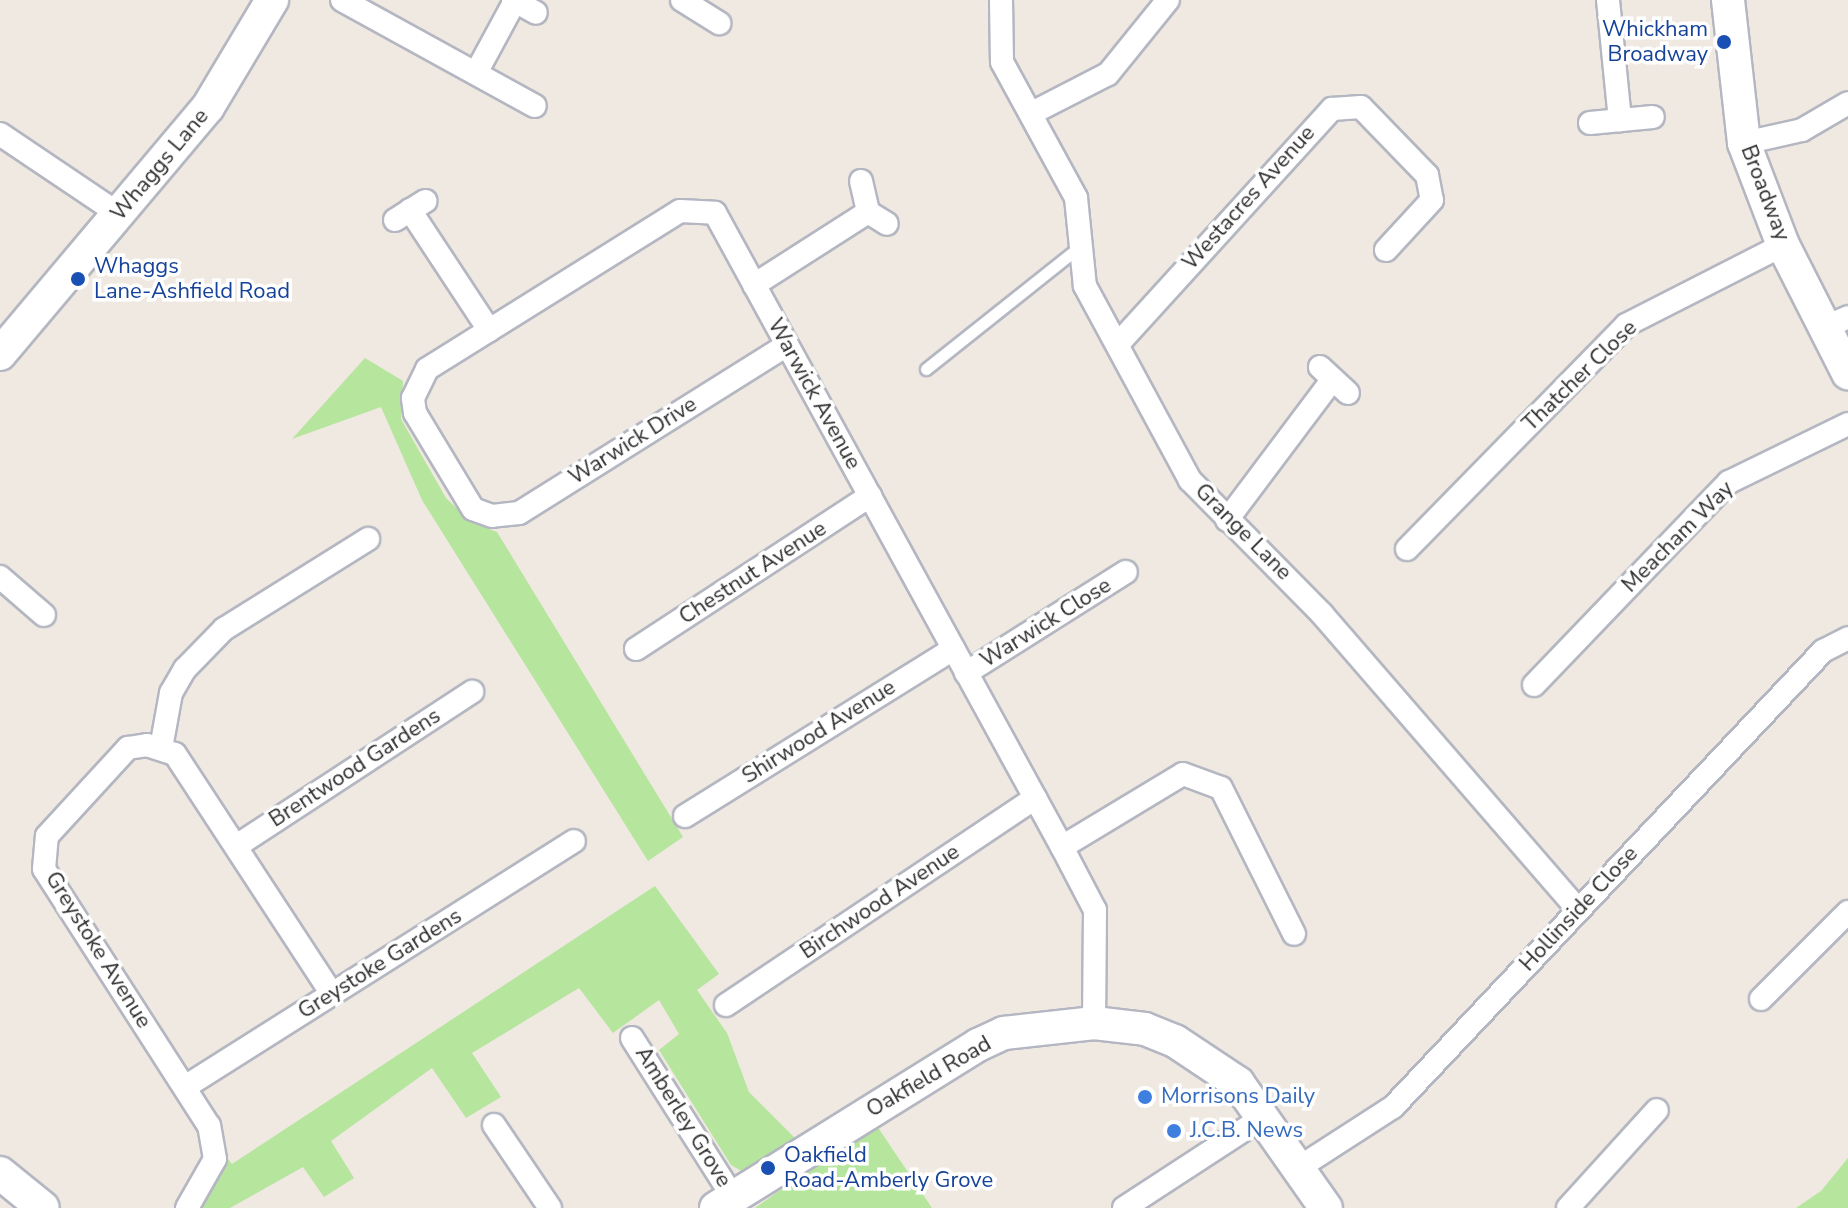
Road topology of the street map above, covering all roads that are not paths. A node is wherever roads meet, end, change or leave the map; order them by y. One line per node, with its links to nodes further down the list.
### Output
1 (272, 0): 22 (street, Whaggs Lane)
2 (342, 0): 11 (street)
3 (682, 0): 10 (street)
4 (1001, 0): 14 (street, Grange Lane)
5 (1168, 0): 14 (street)
6 (1608, 0): 16 (street)
7 (1728, 0): 19 (street, Broadway)
8 (514, 1): 9 (street); 11 (street)
9 (536, 13)
10 (712, 13)
11 (476, 73): 13 (street)
12 (1848, 103): 19 (street)
13 (535, 106)
14 (1032, 113): 24 (street, Grange Lane)
15 (1653, 117): 16 (street)
16 (1620, 120): 17 (street)
17 (1590, 123)
18 (0, 134): 22 (street)
19 (1744, 143): 23 (street, Broadway)
20 (861, 181): 26 (street)
21 (410, 210): 28 (street)
22 (119, 214): 31 (street, Whaggs Lane)
23 (1783, 245): 27 (street, Broadway); 40 (street, Thatcher Close)
24 (1078, 248): 29 (street, Grange Lane); 32 (lane)
25 (1388, 251): 29 (street, Westacres Avenue)
26 (754, 285): 28 (street, Warwick Avenue); 30 (street, Warwick Avenue)
27 (1837, 322): 33 (street, Broadway)
28 (489, 330): 37 (street, Warwick Avenue)
29 (1118, 344): 38 (street, Grange Lane)
30 (787, 345): 36 (street, Warwick Avenue); 37 (street, Warwick Drive)
31 (0, 354)
32 (926, 369)
33 (1848, 373)
34 (1334, 379): 38 (street)
35 (1848, 424): 48 (street, Meacham Way)
36 (870, 496): 45 (street, Chestnut Avenue); 46 (street, Warwick Avenue)
37 (473, 509)
38 (1227, 520): 56 (street, Grange Lane)
39 (368, 539): 50 (street)
40 (1407, 549)
41 (1126, 572): 47 (street, Warwick Close)
42 (0, 577): 43 (street)
43 (44, 615)
44 (1848, 638): 56 (street, Hollinside Close)
45 (636, 649)
46 (953, 649): 47 (street, Warwick Avenue); 52 (street, Shirwood Avenue)
47 (966, 673): 51 (street, Warwick Avenue)
48 (1534, 685)
49 (472, 692): 54 (street, Brentwood Gardens)
50 (161, 748): 54 (street); 64 (street, Greystoke Avenue)
51 (1035, 798): 55 (street, Warwick Avenue); 61 (street, Birchwood Avenue)
52 (685, 816)
53 (574, 841): 59 (street, Greystoke Gardens)
54 (238, 845): 59 (street)
55 (1062, 847): 58 (street); 62 (street, Warwick Avenue)
56 (1578, 910): 68 (street, Hollinside Close)
57 (1848, 912): 60 (street)
58 (1294, 934)
59 (332, 994): 64 (street, Greystoke Gardens)
60 (1761, 999)
61 (726, 1005)
62 (1094, 1023): 66 (street, Oakfield Road); 70 (street, Oakfield Road)
63 (632, 1038): 70 (street, Amberley Grove)
64 (185, 1087): 72 (street, Greystoke Avenue)
65 (1657, 1110): 76 (street)
66 (1265, 1116): 68 (street, Oakfield Road); 74 (street)
67 (494, 1125): 73 (street)
68 (1300, 1167): 75 (street, Oakfield Road)
69 (0, 1173): 71 (street)
70 (724, 1202)
71 (43, 1208)
72 (187, 1208)
73 (550, 1208)
74 (1124, 1208)
75 (1326, 1208)
76 (1568, 1208)

